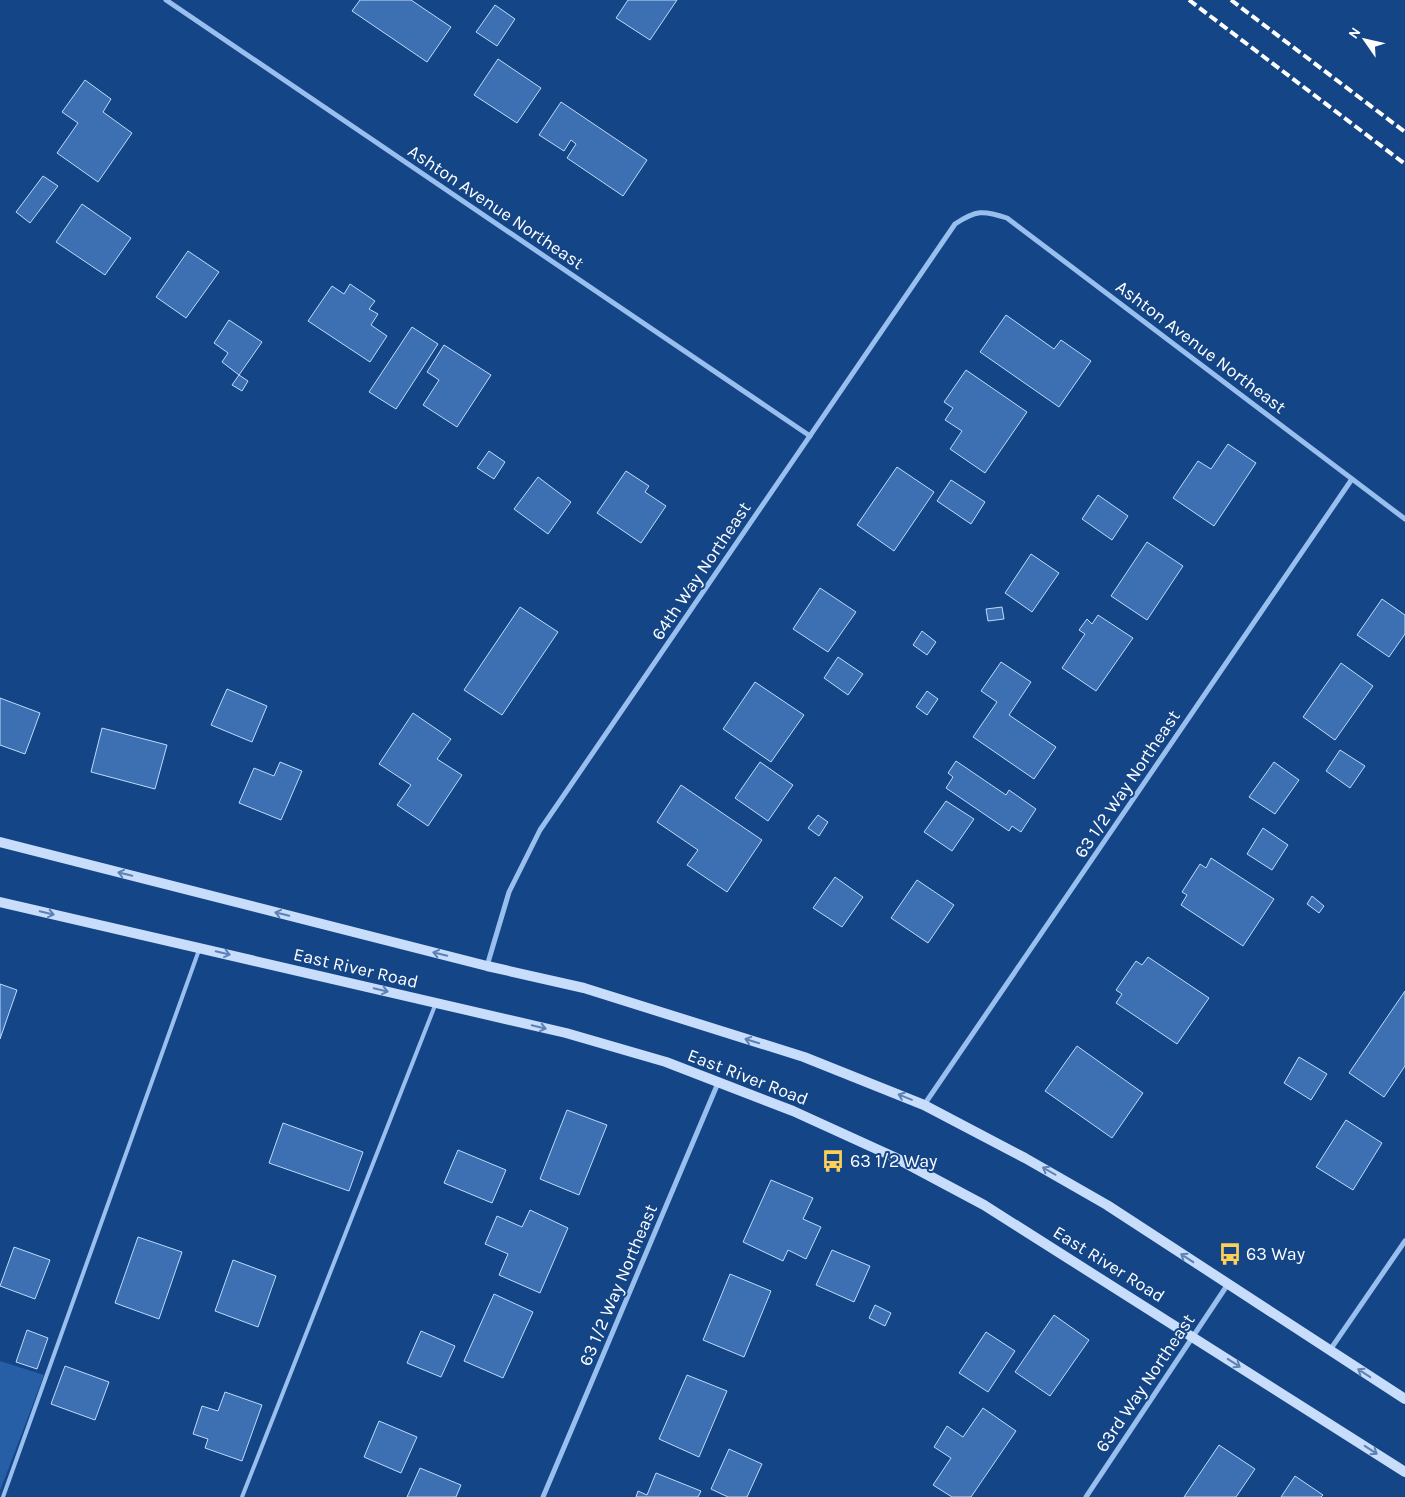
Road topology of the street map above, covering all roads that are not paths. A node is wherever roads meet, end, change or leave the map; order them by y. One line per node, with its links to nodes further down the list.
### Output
1 (166, 0): 3 (street, Ashton Avenue Northeast)
2 (974, 212): 3 (street, 64th Way Northeast); 4 (street, Ashton Avenue Northeast)
3 (810, 436): 9 (street, 64th Way Northeast)
4 (1352, 479): 5 (street, Ashton Avenue Northeast); 12 (street, 63 1/2 Way Northeast)
5 (1405, 519)
6 (0, 842): 9 (main road, East River Road, one-way to 6)
7 (0, 902): 8 (main road, East River Road, one-way to 8)
8 (200, 948): 10 (main road, East River Road, one-way to 10); 19 (lane)
9 (487, 966): 12 (main road, East River Road, one-way to 9)
10 (436, 1003): 11 (main road, East River Road, one-way to 11); 20 (lane)
11 (718, 1083): 15 (main road, East River Road); 21 (street, 63 1/2 Way Northeast)
12 (924, 1105): 14 (main road, East River Road, one-way to 12)
13 (1405, 1241): 16 (street)
14 (1228, 1284): 15 (street, 63rd Way Northeast); 16 (main road, East River Road)
15 (1193, 1336): 18 (main road, East River Road, one-way to 18); 22 (street, 63rd Way Northeast)
16 (1330, 1351): 17 (main road, East River Road, one-way to 16)
17 (1405, 1399)
18 (1405, 1472)
19 (3, 1497)
20 (242, 1497)
21 (543, 1497)
22 (1086, 1497)

